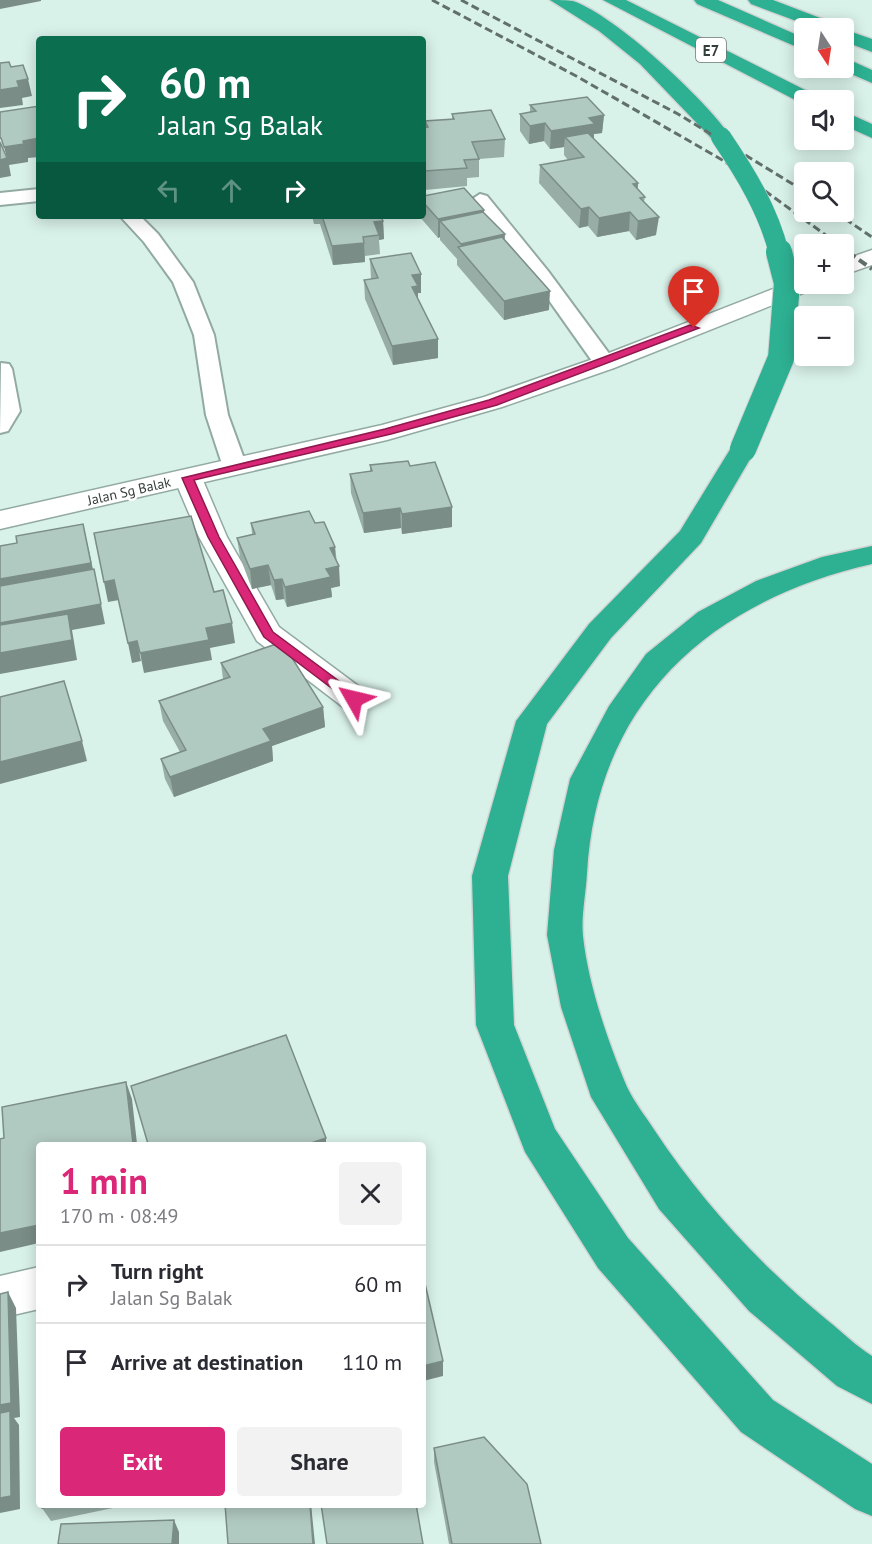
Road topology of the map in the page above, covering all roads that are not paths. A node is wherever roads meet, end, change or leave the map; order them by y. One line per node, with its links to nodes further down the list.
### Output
1 (558, 0): 32 (highway, bridge)
2 (612, 0): 11 (highway, E7)
3 (703, 0): 7 (highway)
4 (758, 0): 5 (highway)
5 (804, 18)
6 (854, 39): 8 (highway)
7 (794, 41)
8 (872, 46)
9 (854, 68): 10 (highway)
10 (872, 77)
11 (794, 92)
12 (854, 123): 13 (highway)
13 (872, 132)
14 (36, 195): 15 (lane)
15 (0, 199)
16 (480, 200): 21 (lane)
17 (132, 219): 24 (lane)
18 (872, 257): 19 (street)
19 (854, 264)
20 (794, 288): 21 (street, Jalan Sg Balak)
21 (605, 363): 24 (street, Jalan Sg Balak)
22 (1, 369): 23 (lane)
23 (0, 426)
24 (235, 467): 25 (street, Jalan Sg Balak)
25 (188, 478): 26 (street, Jalan Sg Balak); 28 (street)
26 (0, 520)
27 (872, 555): 31 (highway)
28 (354, 699)
29 (36, 1289): 30 (street)
30 (0, 1297)
31 (872, 1381)
32 (872, 1492)

